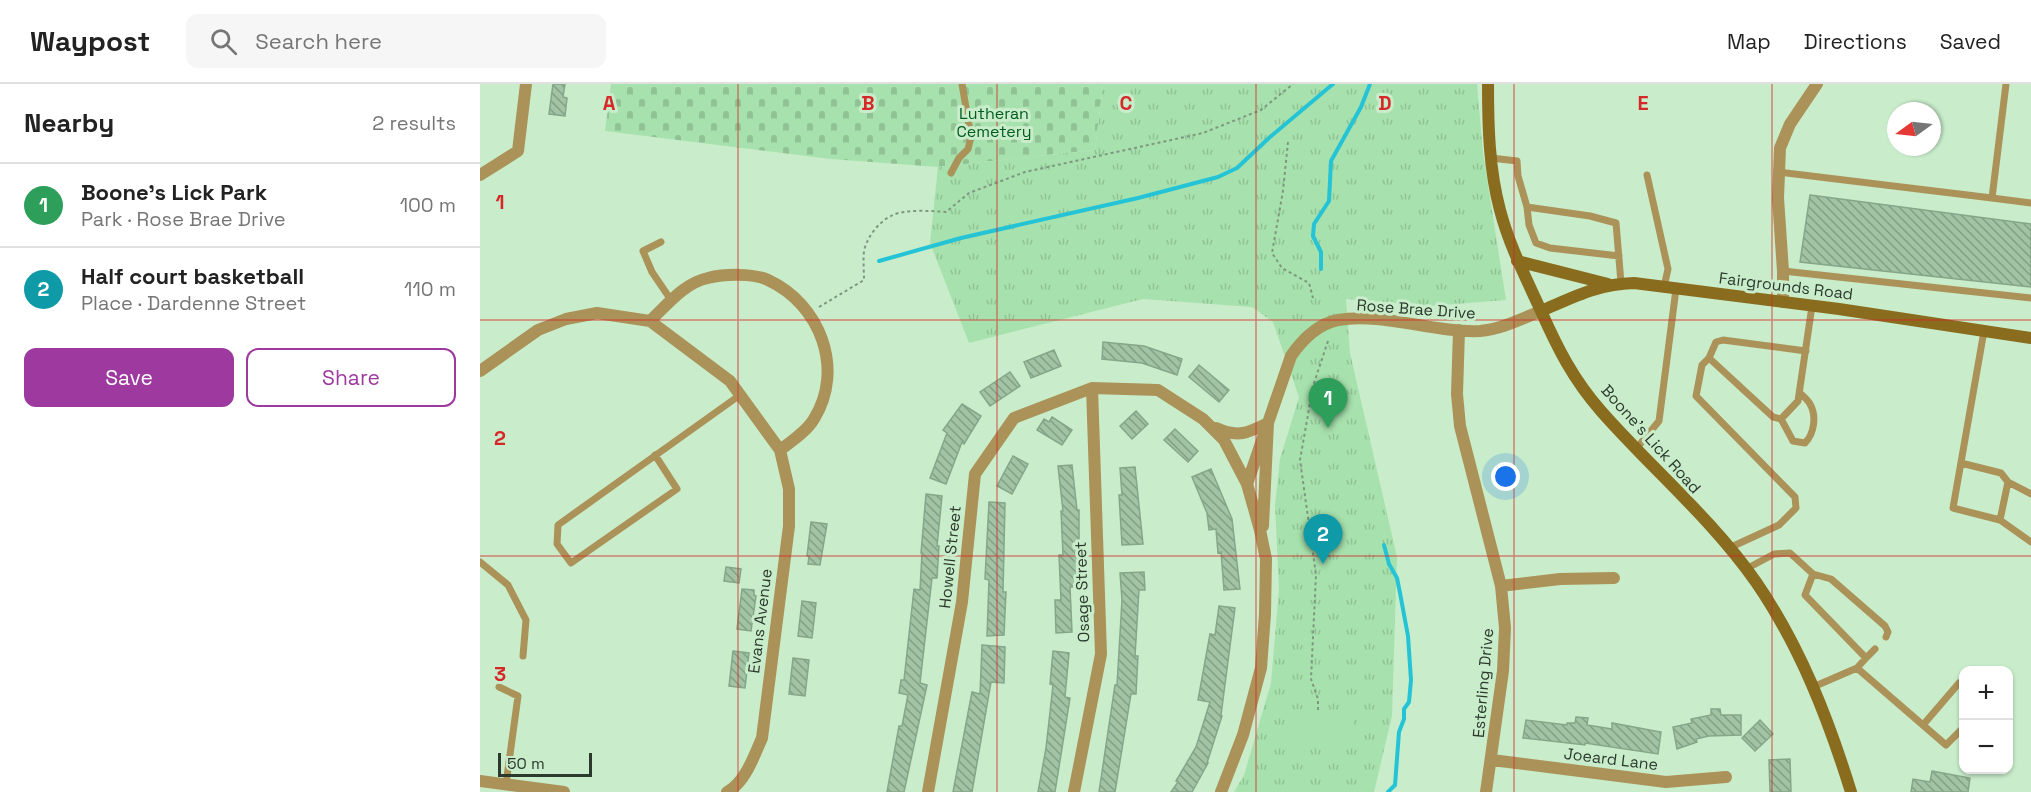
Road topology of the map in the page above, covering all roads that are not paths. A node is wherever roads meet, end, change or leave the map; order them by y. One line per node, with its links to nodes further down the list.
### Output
1 (526, 84): 9 (street)
2 (962, 84): 8 (lane)
3 (1488, 84): 6 (street, Boone's Lick Road)
4 (1817, 84): 7 (street)
5 (2006, 84): 11 (lane)
6 (1491, 158): 13 (lane); 16 (street, Boone's Lick Road)
7 (1778, 172): 11 (lane); 17 (street)
8 (951, 173)
9 (480, 175)
10 (1647, 175): 19 (lane)
11 (1992, 198): 12 (lane)
12 (2031, 203)
13 (1527, 207): 15 (lane); 15 (lane)
14 (661, 242): 21 (lane)
15 (1619, 256): 18 (lane)
16 (1517, 261): 18 (street); 24 (street, Boone's Lick Road)
17 (1783, 271): 20 (lane); 22 (street)
18 (1615, 284): 19 (street, Fairgrounds Road); 24 (street, Fairgrounds Road)
19 (1670, 288): 22 (street, Fairgrounds Road); 38 (lane)
20 (2031, 298)
21 (671, 300): 25 (street); 39 (street)
22 (1783, 302): 23 (street, Fairgrounds Road)
23 (1812, 306): 27 (street, Fairgrounds Road); 29 (lane)
24 (1541, 311): 26 (street, Rose Brae Drive); 38 (street, Boone's Lick Road)
25 (650, 321): 31 (street); 34 (street)
26 (1460, 330): 36 (street, Rose Brae Drive); 53 (street, Esterling Drive)
27 (1984, 331): 28 (street, Fairgrounds Road); 41 (lane)
28 (2031, 338)
29 (1806, 351): 30 (lane); 33 (lane)
30 (1709, 358): 35 (lane); 48 (lane)
31 (480, 370)
32 (1092, 388): 37 (street); 70 (street, Howell Street); 71 (street, Osage Street)
33 (1800, 393): 35 (lane); 35 (lane)
34 (740, 395): 39 (street); 40 (lane)
35 (1781, 419)
36 (1268, 423): 37 (street); 43 (street, Rose Brae Drive); 46 (street)
37 (1209, 425): 43 (street)
38 (1636, 449): 48 (street, Boone's Lick Road)
39 (780, 450): 68 (street, Evans Avenue)
40 (655, 455): 40 (lane)
41 (1961, 463): 42 (lane); 45 (lane)
42 (2008, 482): 44 (lane); 45 (lane)
43 (1247, 484): 46 (street)
44 (2031, 494)
45 (2000, 520): 47 (lane)
46 (1262, 539): 72 (street)
47 (2031, 542)
48 (1729, 548): 50 (street, Boone's Lick Road)
49 (480, 562): 56 (lane)
50 (1746, 569): 51 (lane); 61 (street, Boone's Lick Road)
51 (1813, 574): 54 (lane); 57 (lane)
52 (1614, 578): 53 (street)
53 (1501, 586): 64 (street, Esterling Drive)
54 (1886, 637)
55 (1875, 649): 57 (lane)
56 (523, 656)
57 (1866, 658): 58 (lane)
58 (1857, 668): 61 (lane); 62 (lane)
59 (1959, 683): 62 (lane)
60 (499, 687): 67 (lane)
61 (1813, 687): 74 (street, Boone's Lick Road)
62 (1923, 725): 63 (lane)
63 (1959, 732)
64 (1492, 760): 65 (street, Joeard Lane); 73 (street, Esterling Drive)
65 (1726, 777)
66 (480, 781): 67 (street)
67 (501, 787): 69 (street)
68 (731, 791)
69 (564, 792)
70 (928, 792)
71 (1074, 792)
72 (1221, 792)
73 (1486, 792)
74 (1851, 792)

